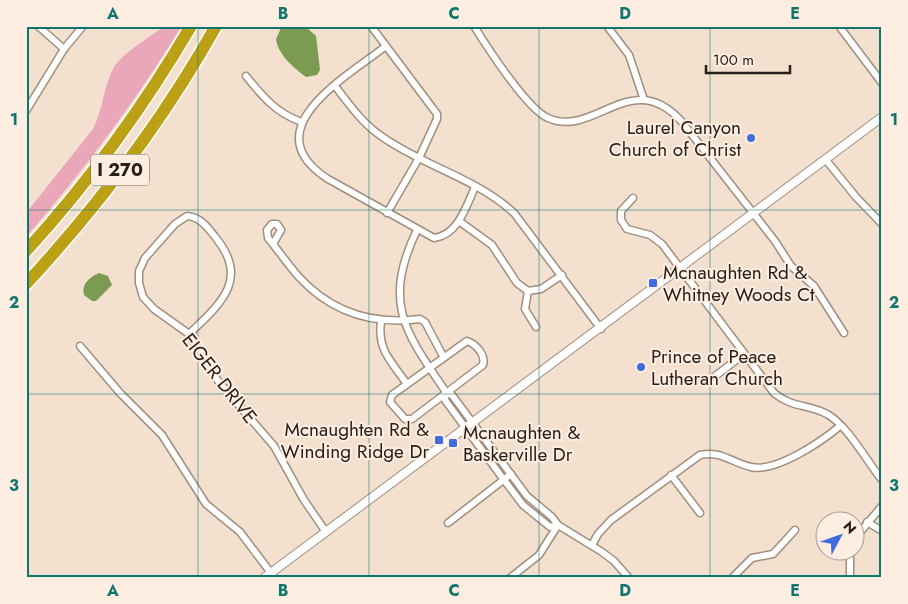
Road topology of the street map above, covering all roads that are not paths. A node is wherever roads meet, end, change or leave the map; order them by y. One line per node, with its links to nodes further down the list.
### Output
1 (38, 26): 10 (street)
2 (83, 26): 10 (street)
3 (191, 26): 28 (highway, I 270)
4 (216, 26): 31 (highway, I 270)
5 (371, 26): 9 (street)
6 (474, 26): 14 (street)
7 (607, 26): 14 (street)
8 (840, 26): 12 (street)
9 (386, 46): 13 (street); 18 (street)
10 (64, 49): 15 (street)
11 (246, 76): 17 (street)
12 (882, 83)
13 (335, 86): 17 (street); 18 (street)
14 (644, 100): 23 (street)
15 (26, 111)
16 (882, 117): 19 (street)
17 (302, 122): 22 (street)
18 (419, 158): 20 (street); 22 (street)
19 (826, 160): 23 (street); 25 (street)
20 (475, 187): 24 (street); 30 (street)
21 (633, 198): 29 (street)
22 (387, 213): 26 (street)
23 (754, 214): 29 (street); 37 (street)
24 (459, 221): 26 (street); 32 (street)
25 (882, 224)
26 (417, 230): 34 (street)
27 (273, 244): 33 (street)
28 (26, 251)
29 (681, 269): 36 (street); 40 (street)
30 (562, 275): 32 (street); 36 (street)
31 (26, 284)
32 (528, 291): 35 (street)
33 (381, 321): 34 (street); 44 (street)
34 (403, 321): 41 (street); 42 (street)
35 (536, 327)
36 (601, 328): 46 (street)
37 (844, 332)
38 (189, 334): 38 (street, EIGER DRIVE); 60 (street, EIGER DRIVE)
39 (80, 346): 63 (street)
40 (744, 354): 43 (street); 47 (street)
41 (443, 356): 42 (street); 45 (street)
42 (429, 368): 44 (street); 45 (street)
43 (714, 377)
44 (407, 384): 45 (street)
45 (446, 392): 46 (street); 48 (street)
46 (472, 423): 48 (street); 49 (street)
47 (840, 426): 50 (street); 52 (street)
48 (464, 428): 51 (street); 60 (street)
49 (511, 474): 51 (street); 57 (street)
50 (671, 475): 54 (street); 61 (street)
51 (504, 480): 56 (street); 57 (street)
52 (882, 480)
53 (882, 506): 55 (street)
54 (700, 513)
55 (867, 522): 59 (street)
56 (448, 523)
57 (558, 525): 61 (street); 64 (street)
58 (795, 530): 66 (street)
59 (882, 531)
60 (326, 532): 63 (street)
61 (592, 545): 65 (street)
62 (850, 562): 67 (street)
63 (267, 575)
64 (510, 578)
65 (629, 578)
66 (732, 578)
67 (850, 578)

